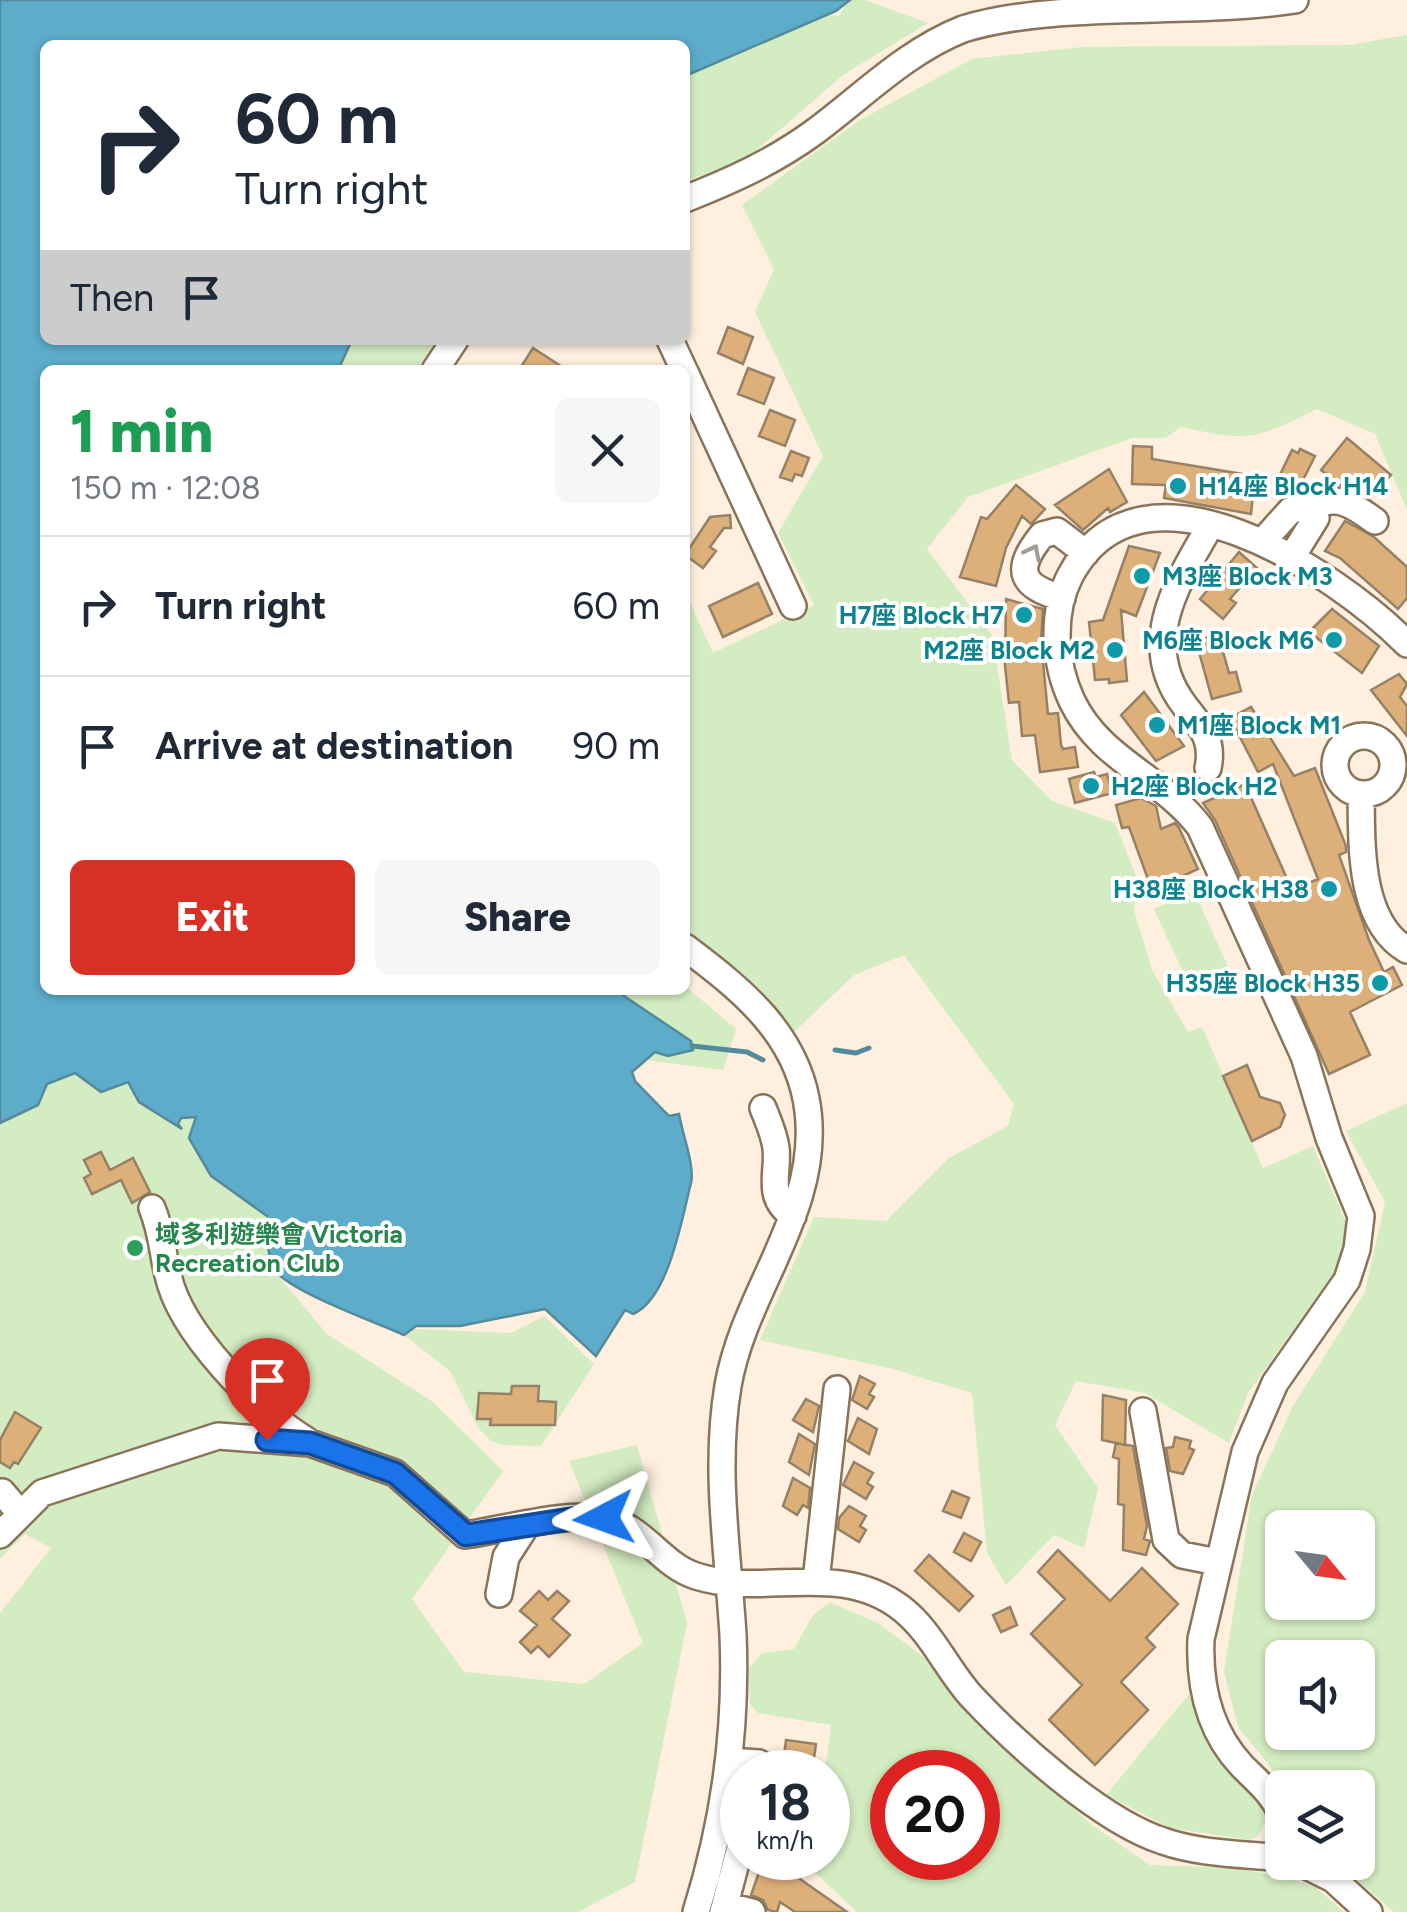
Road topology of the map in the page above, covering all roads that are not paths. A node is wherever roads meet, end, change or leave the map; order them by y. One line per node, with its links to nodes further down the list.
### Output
1 (1295, 0): 2 (street)
2 (1082, 5): 3 (street)
3 (690, 198)
4 (693, 409): 12 (street)
5 (1314, 506): 6 (street); 8 (street); 10 (street)
6 (1375, 521)
7 (1210, 526): 8 (street); 9 (street); 14 (street)
8 (1263, 541): 10 (street)
9 (1086, 553): 11 (street); 11 (street, one-way to 9)
10 (1293, 555): 13 (street)
11 (1062, 598): 28 (street)
12 (792, 606)
13 (1407, 644)
14 (1208, 768)
15 (1361, 794): 17 (street)
16 (690, 950): 20 (street)
17 (1407, 950)
18 (763, 1108): 20 (street)
19 (152, 1208): 23 (street)
20 (793, 1216): 30 (street)
21 (837, 1389): 29 (street)
22 (1143, 1411): 28 (street)
23 (310, 1443): 25 (street); 26 (street)
24 (2, 1492): 25 (street)
25 (19, 1512): 27 (street)
26 (526, 1526): 30 (street); 31 (street)
27 (0, 1535)
28 (1217, 1562): 33 (street)
29 (816, 1581): 30 (street); 35 (street)
30 (729, 1584): 32 (street)
31 (499, 1594)
32 (729, 1750)
33 (1265, 1788)
34 (720, 1802): 39 (street)
35 (1265, 1856)
36 (731, 1880): 38 (street)
37 (1333, 1880): 41 (street)
38 (724, 1908): 40 (street)
39 (696, 1912)
40 (752, 1912)
41 (1369, 1912)

